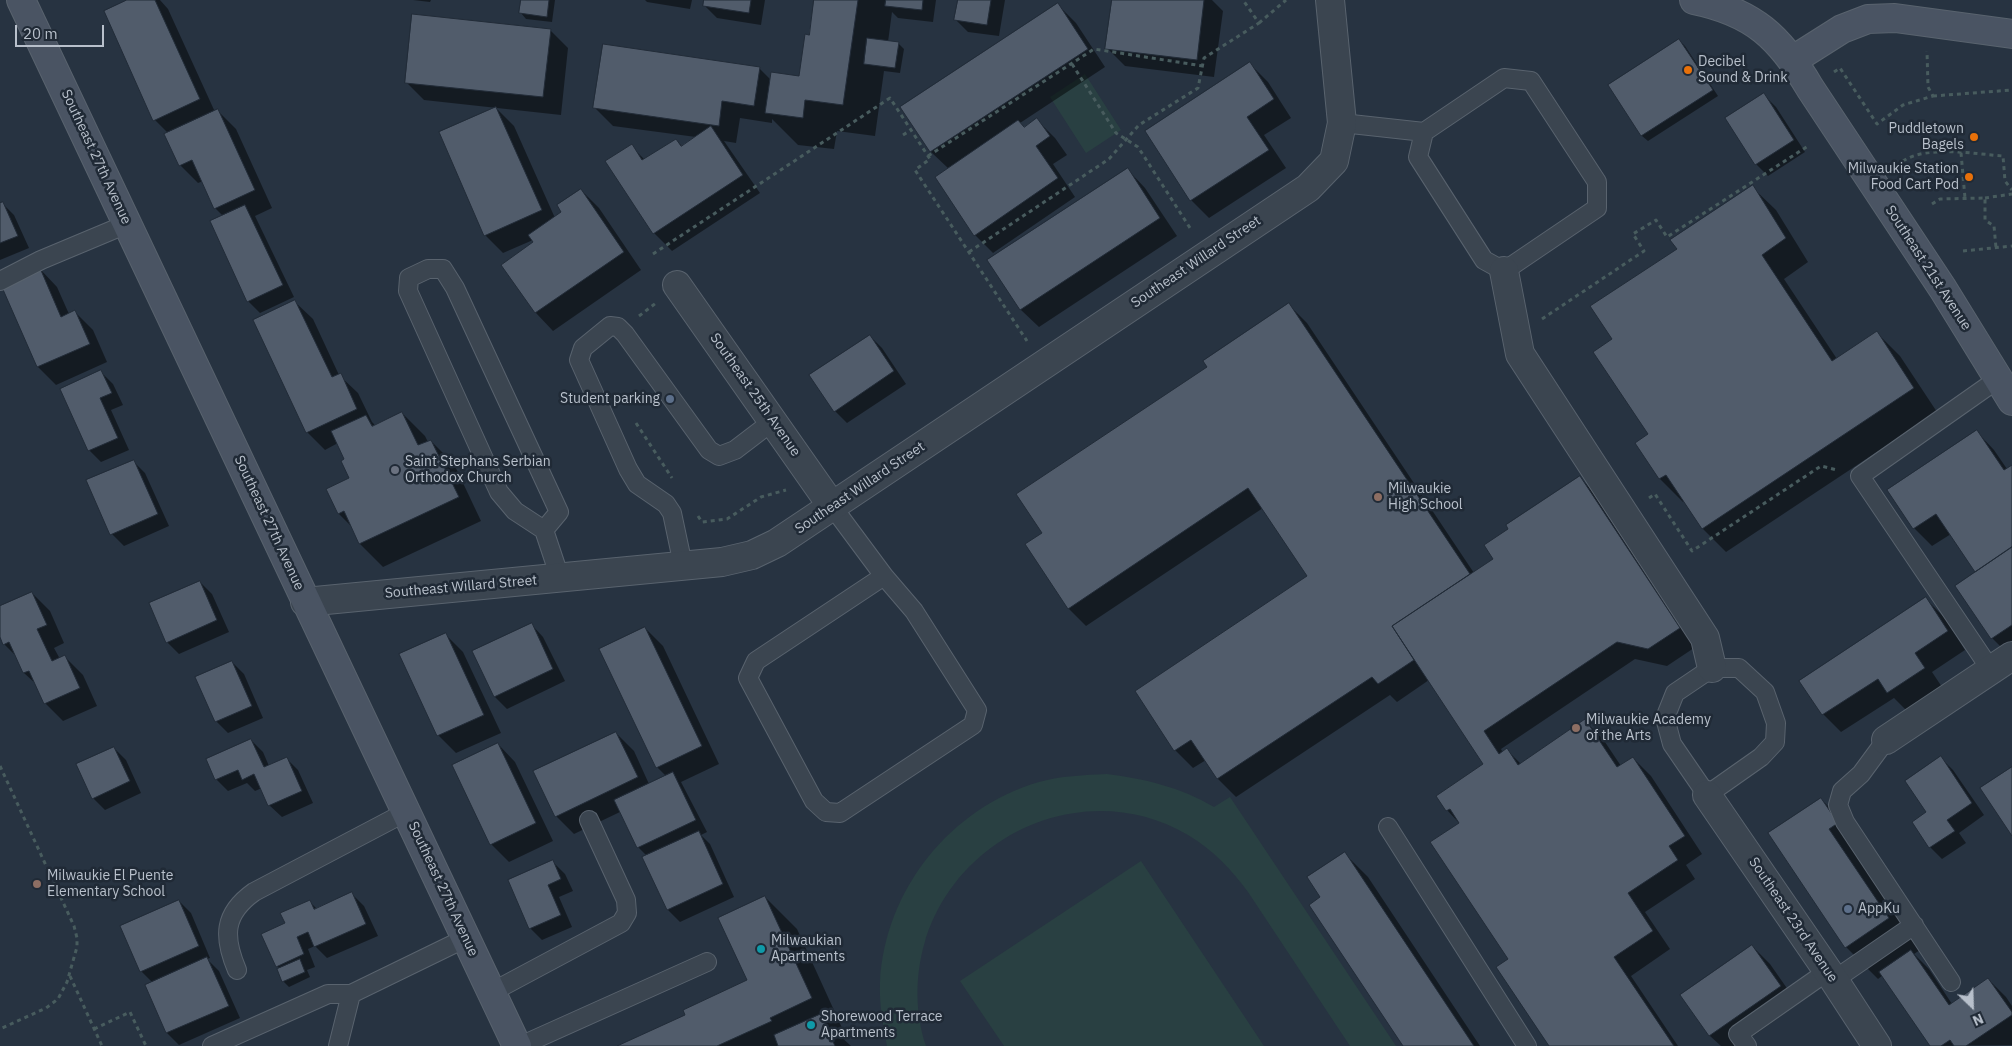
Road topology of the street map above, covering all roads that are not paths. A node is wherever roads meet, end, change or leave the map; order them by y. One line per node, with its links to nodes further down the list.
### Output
1 (21, 0): 8 (street, Southeast 27th Avenue)
2 (1330, 0): 6 (street)
3 (1694, 0): 5 (street, Southeast 21st Avenue)
4 (2012, 34): 5 (street)
5 (1794, 60): 12 (street, Southeast 21st Avenue)
6 (1342, 123): 7 (lane); 14 (street, Southeast Willard Street)
7 (1424, 132): 9 (lane); 9 (lane)
8 (127, 224): 10 (lane); 19 (street, Southeast 27th Avenue)
9 (1504, 271): 21 (street)
10 (0, 281)
11 (677, 285): 13 (street, Southeast 25th Avenue)
12 (2005, 390): 20 (lane)
13 (773, 421): 14 (street, Southeast 25th Avenue); 16 (lane)
14 (832, 506): 16 (street, Southeast Willard Street); 17 (lane)
15 (544, 530): 15 (lane); 18 (lane)
16 (683, 565): 18 (street, Southeast Willard Street)
17 (884, 576): 17 (lane)
18 (560, 578): 19 (street, Southeast Willard Street)
19 (306, 602): 24 (street, Southeast 27th Avenue)
20 (2002, 663): 22 (street)
21 (1712, 668): 23 (lane); 23 (lane)
22 (1886, 740): 27 (lane)
23 (1707, 796): 31 (street, Southeast 23rd Avenue)
24 (406, 812): 28 (street, Southeast 27th Avenue); 30 (lane)
25 (589, 820): 33 (lane)
26 (1388, 827): 38 (lane)
27 (1914, 925): 31 (lane); 32 (lane)
28 (466, 938): 33 (street, Southeast 27th Avenue); 34 (lane)
29 (707, 962): 37 (lane)
30 (237, 970)
31 (1831, 976): 39 (lane); 40 (street, Southeast 23rd Avenue)
32 (1951, 982)
33 (492, 992): 37 (street, Southeast 27th Avenue)
34 (351, 994): 35 (lane); 36 (lane)
35 (212, 1046)
36 (338, 1046)
37 (518, 1046)
38 (1527, 1046)
39 (1747, 1046)
40 (1877, 1046)

